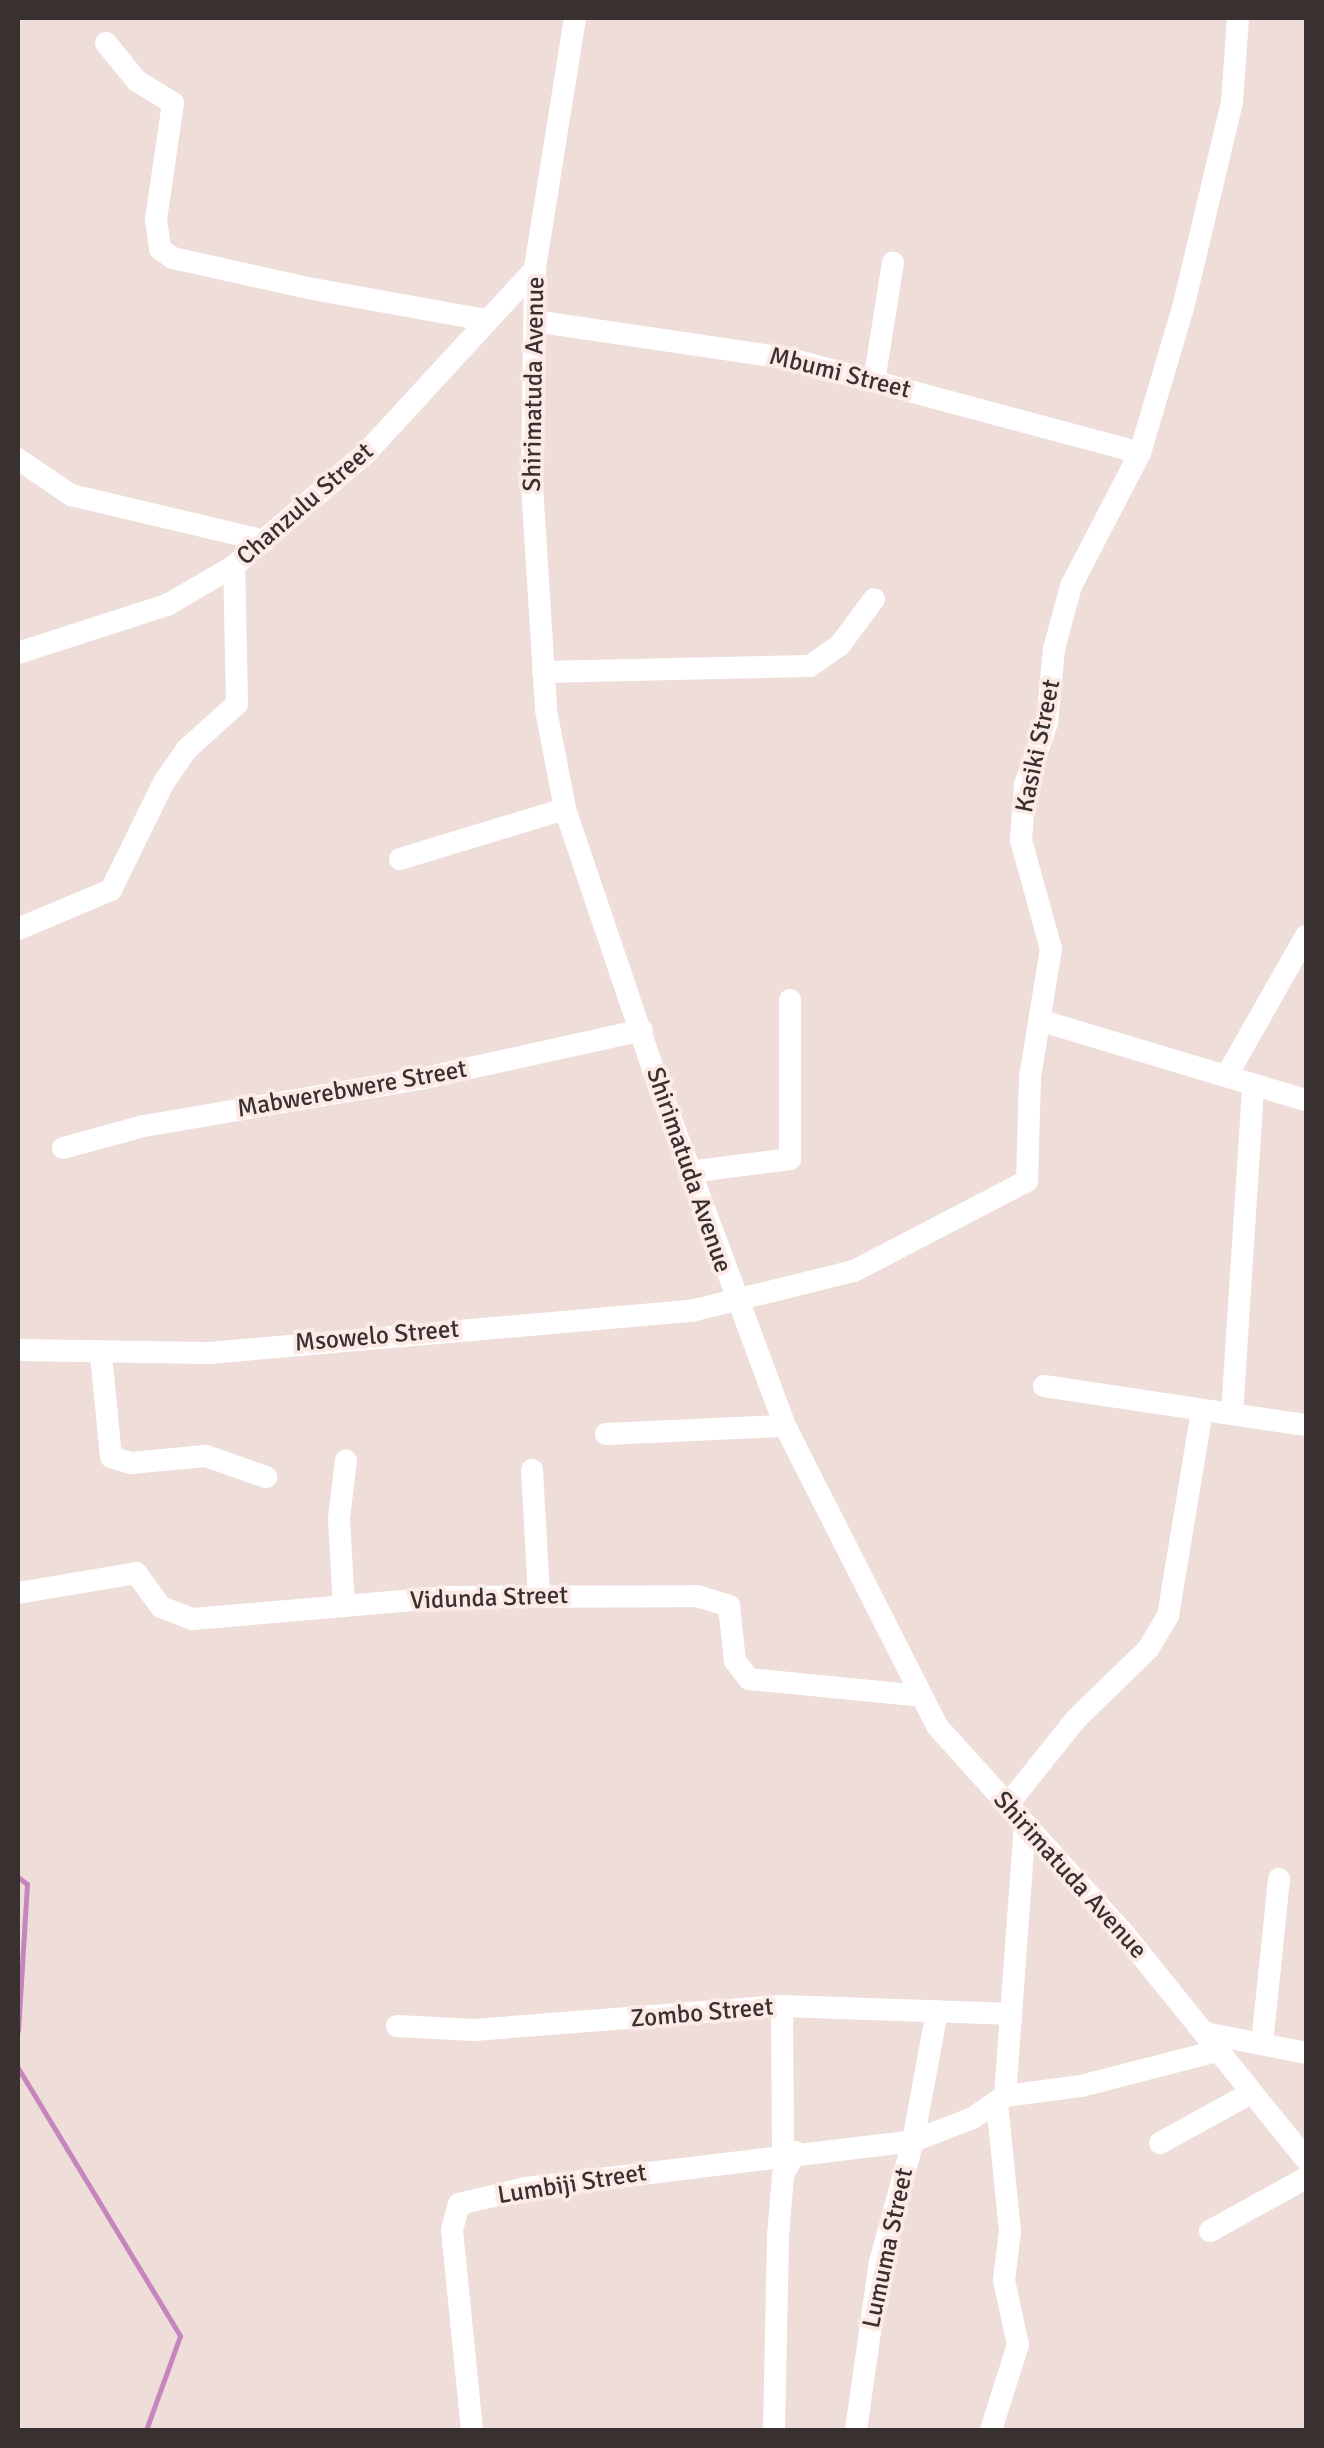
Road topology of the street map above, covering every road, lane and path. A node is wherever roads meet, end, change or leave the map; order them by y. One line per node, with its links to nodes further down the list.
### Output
1 (575, 18): 5 (street, Shirimatuda Avenue)
2 (1238, 18): 9 (street, Kasiki Street)
3 (106, 43): 6 (street)
4 (893, 262): 8 (street)
5 (535, 269): 6 (street, Chanzulu Street); 7 (street, Shirimatuda Avenue)
6 (486, 320): 11 (street, Chanzulu Street)
7 (534, 321): 8 (street, Mbumi Street); 15 (street, Shirimatuda Avenue)
8 (874, 382): 9 (street, Mbumi Street)
9 (1140, 453): 21 (street, Kasiki Street)
10 (18, 459): 11 (street)
11 (264, 541): 12 (street, Chanzulu Street)
12 (234, 566): 14 (street, Chanzulu Street); 18 (street)
13 (874, 599): 15 (street)
14 (18, 653)
15 (543, 672): 16 (street, Shirimatuda Avenue)
16 (565, 809): 17 (street); 22 (street, Shirimatuda Avenue)
17 (400, 859)
18 (18, 929)
19 (1306, 936): 23 (street)
20 (790, 1000): 27 (street)
21 (1042, 1021): 23 (street); 28 (street, Kasiki Street)
22 (642, 1030): 26 (street, Mabwerebwere Street); 27 (street, Shirimatuda Avenue)
23 (1227, 1075): 24 (street)
24 (1253, 1085): 25 (street); 33 (street)
25 (1306, 1100)
26 (63, 1148)
27 (689, 1172): 28 (street, Shirimatuda Avenue)
28 (735, 1302): 30 (street, Msowelo Street); 35 (street, Shirimatuda Avenue)
29 (18, 1350): 30 (street, Msowelo Street)
30 (100, 1355): 39 (street)
31 (1044, 1386): 32 (street)
32 (1202, 1411): 33 (street); 44 (street)
33 (1232, 1414): 34 (street)
34 (1306, 1425)
35 (785, 1426): 36 (street); 43 (street, Shirimatuda Avenue)
36 (606, 1434)
37 (346, 1460): 42 (street)
38 (532, 1470): 41 (street)
39 (266, 1477)
40 (18, 1593): 42 (street, Vidunda Street)
41 (539, 1596): 42 (street, Vidunda Street); 43 (street, Vidunda Street)
42 (344, 1606)
43 (921, 1696): 44 (street, Shirimatuda Avenue)
44 (1008, 1804): 45 (street, Shirimatuda Avenue)
45 (1025, 1824): 49 (street); 51 (street, Shirimatuda Avenue)
46 (1278, 1879): 52 (street)
47 (782, 2006): 48 (street, Zombo Street); 50 (street, Zombo Street); 58 (street)
48 (937, 2012): 49 (street, Zombo Street); 56 (street)
49 (1008, 2014): 55 (street)
50 (397, 2026)
51 (1213, 2041): 52 (street); 54 (street, Shirimatuda Avenue); 55 (street)
52 (1262, 2044): 53 (street)
53 (1306, 2053)
54 (1251, 2093): 57 (street); 59 (street, Shirimatuda Avenue)
55 (1001, 2099): 56 (street, Lumuma Street); 65 (street)
56 (913, 2141): 58 (street, Lumbiji Street); 64 (street, Lumuma Street)
57 (1160, 2144)
58 (789, 2153): 62 (street, Lumbiji Street); 63 (street)
59 (1306, 2159)
60 (1306, 2178): 61 (street)
61 (1210, 2230)
62 (472, 2430)
63 (774, 2430)
64 (856, 2430)
65 (991, 2430)

